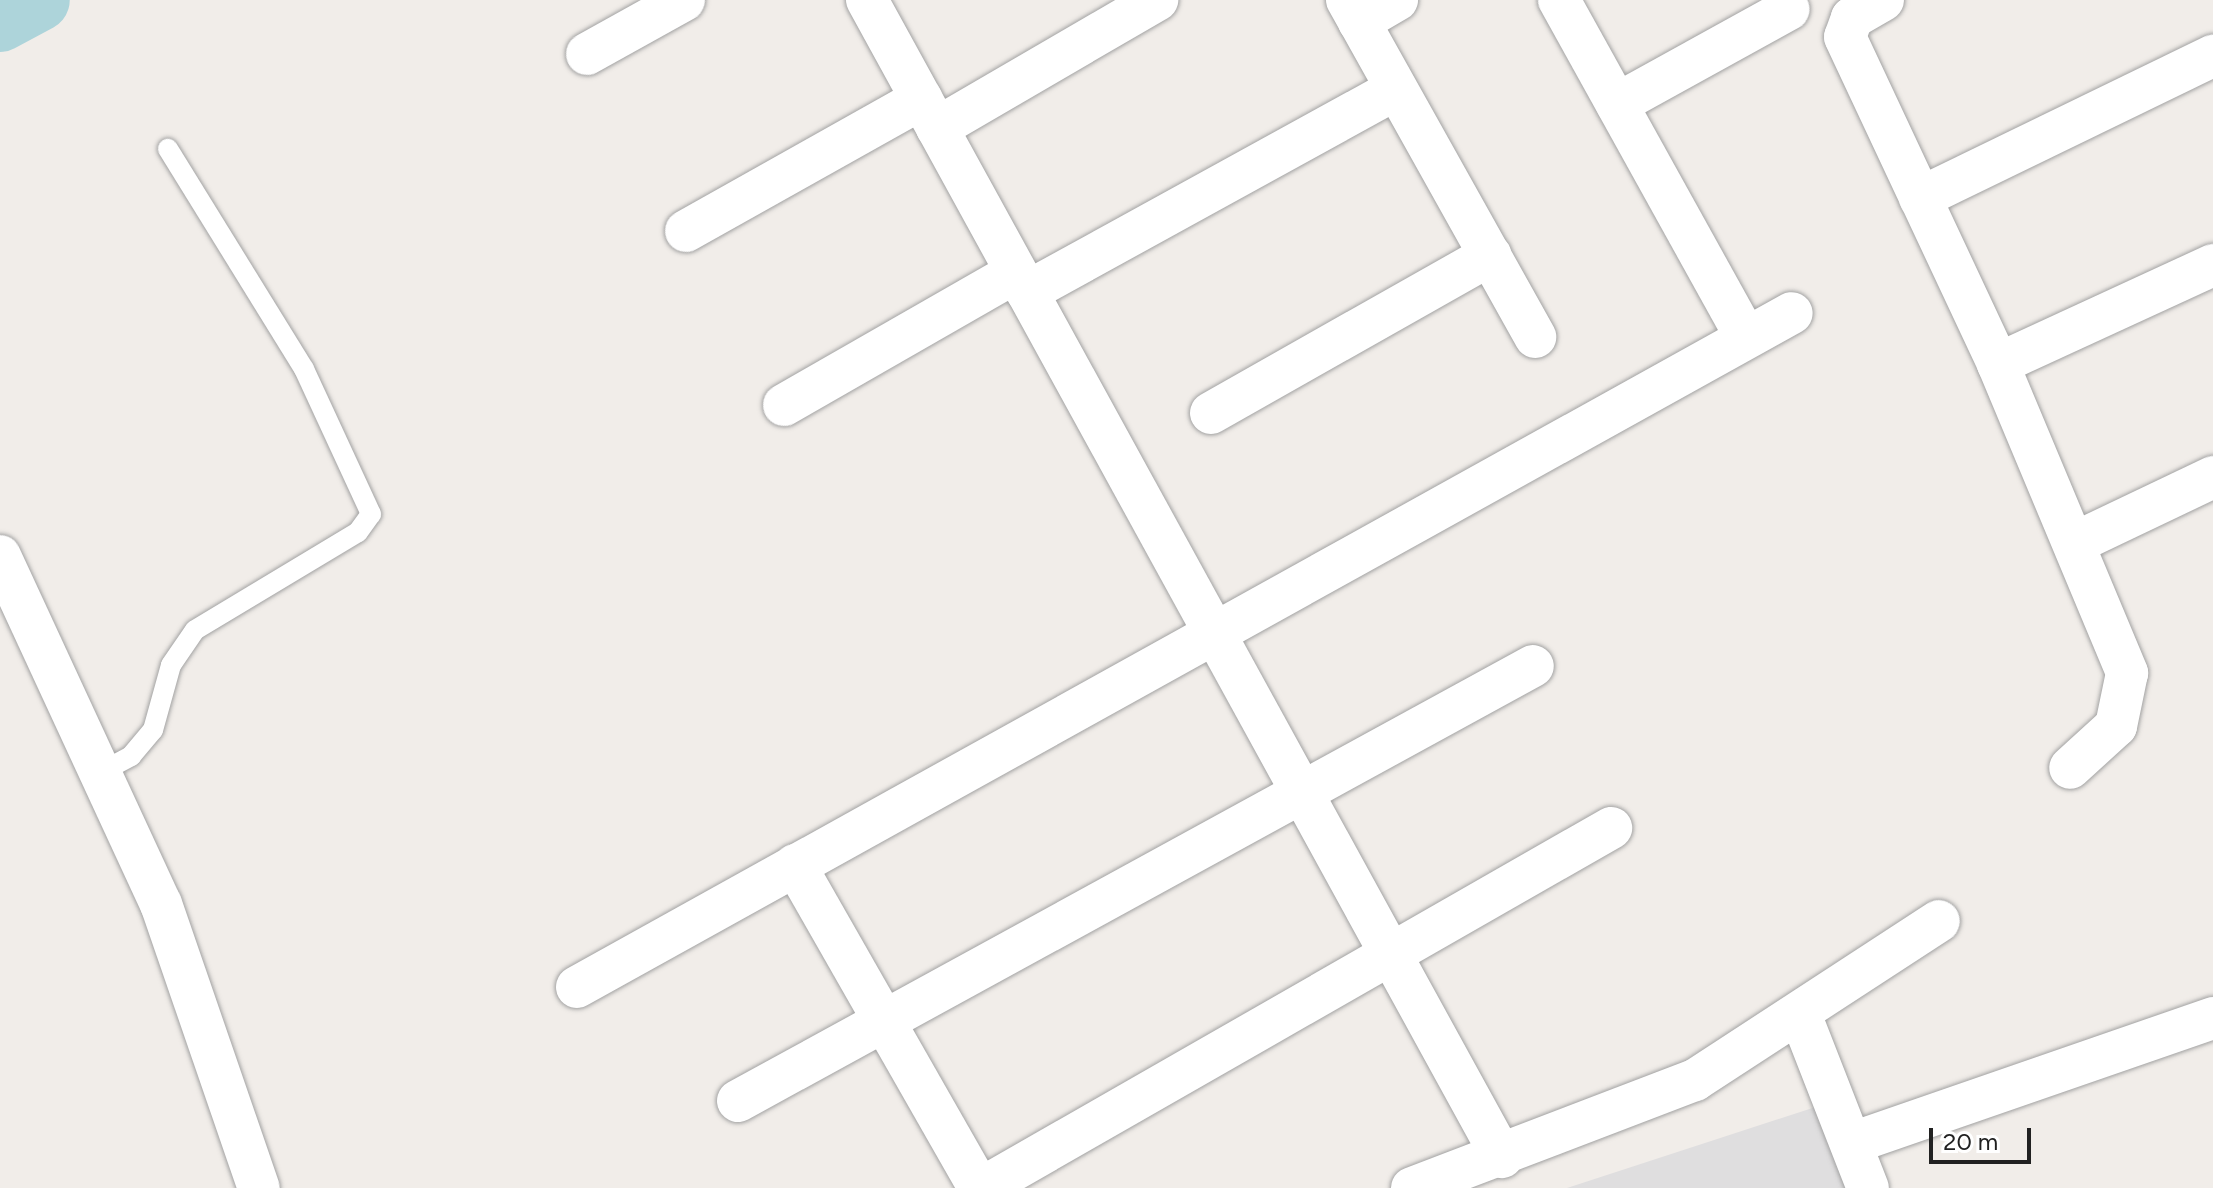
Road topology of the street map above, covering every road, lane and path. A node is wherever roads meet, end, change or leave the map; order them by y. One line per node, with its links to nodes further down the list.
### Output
1 (684, 0): 9 (street)
2 (867, 0): 13 (street)
3 (1157, 0): 13 (street)
4 (1397, 0): 8 (street)
5 (1559, 0): 12 (street)
6 (1883, 0): 15 (street)
7 (1789, 9): 12 (street)
8 (1353, 11): 11 (street)
9 (587, 54)
10 (2213, 56): 15 (street)
11 (1396, 89): 17 (street); 19 (street)
12 (1617, 104): 22 (street)
13 (929, 113): 16 (street); 19 (street)
14 (168, 149): 32 (lane)
15 (1920, 198): 23 (street)
16 (686, 231)
17 (1490, 255): 21 (street); 25 (street)
18 (2213, 265): 23 (street)
19 (1022, 282): 24 (street); 29 (street)
20 (1792, 313): 22 (street)
21 (1535, 337)
22 (1746, 337): 29 (street)
23 (1998, 364): 27 (street)
24 (784, 405)
25 (1211, 413)
26 (2213, 477): 27 (street)
27 (2077, 542): 31 (street)
28 (0, 556): 32 (street)
29 (1214, 633): 33 (street); 35 (street)
30 (1533, 666): 33 (street)
31 (2070, 768)
32 (105, 770): 45 (street)
33 (1302, 792): 37 (street); 40 (street)
34 (1611, 828): 37 (street)
35 (795, 865): 38 (street); 40 (street)
36 (1939, 921): 41 (street)
37 (1390, 954): 44 (street); 46 (street)
38 (577, 987)
39 (2213, 1018): 43 (street)
40 (885, 1019): 42 (street); 46 (street)
41 (1808, 1031): 43 (street); 44 (street)
42 (738, 1101)
43 (1855, 1142): 48 (street)
44 (1502, 1157): 47 (street)
45 (259, 1188)
46 (980, 1188)
47 (1412, 1188)
48 (1868, 1188)

